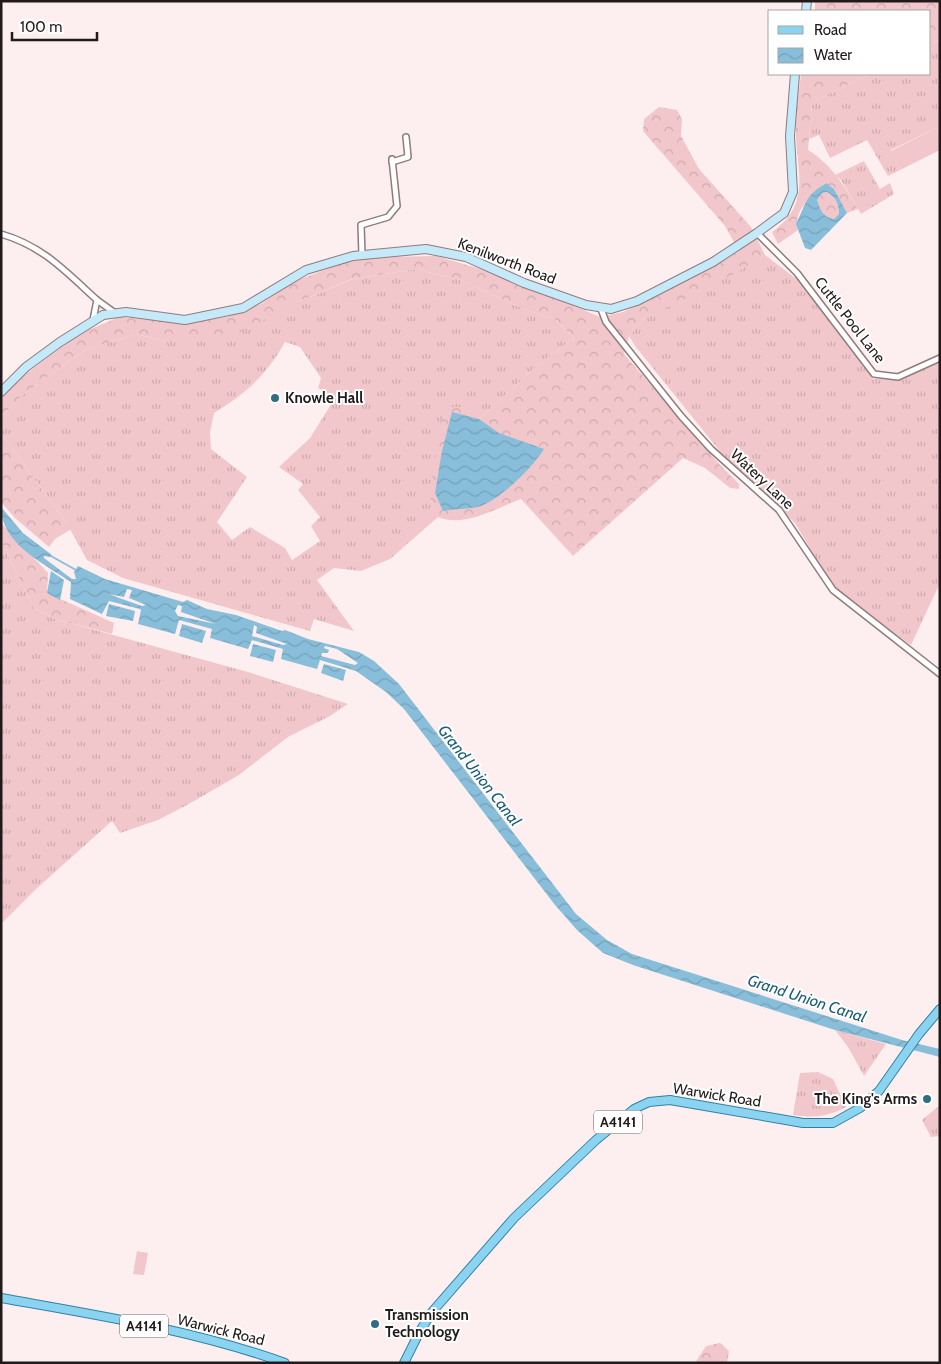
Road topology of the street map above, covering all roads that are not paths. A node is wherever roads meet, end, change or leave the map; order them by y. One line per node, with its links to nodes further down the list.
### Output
1 (795, 75): 3 (main road, Kenilworth Road)
2 (406, 136): 5 (street)
3 (757, 233): 7 (main road, Kenilworth Road); 10 (street, Cuttle Pool Lane)
4 (1, 234): 6 (street)
5 (362, 255): 7 (main road, Kenilworth Road); 8 (main road, Kenilworth Road)
6 (97, 300): 8 (street); 9 (street)
7 (601, 309): 12 (street, Watery Lane)
8 (115, 313): 9 (main road, Kenilworth Road)
9 (93, 320): 11 (main road, Kenilworth Road)
10 (940, 358)
11 (1, 392)
12 (940, 674)
13 (940, 1009): 16 (main road, Warwick Road / A4141)
14 (1, 1298): 15 (main road, Warwick Road / A4141)
15 (285, 1363)
16 (404, 1363)

